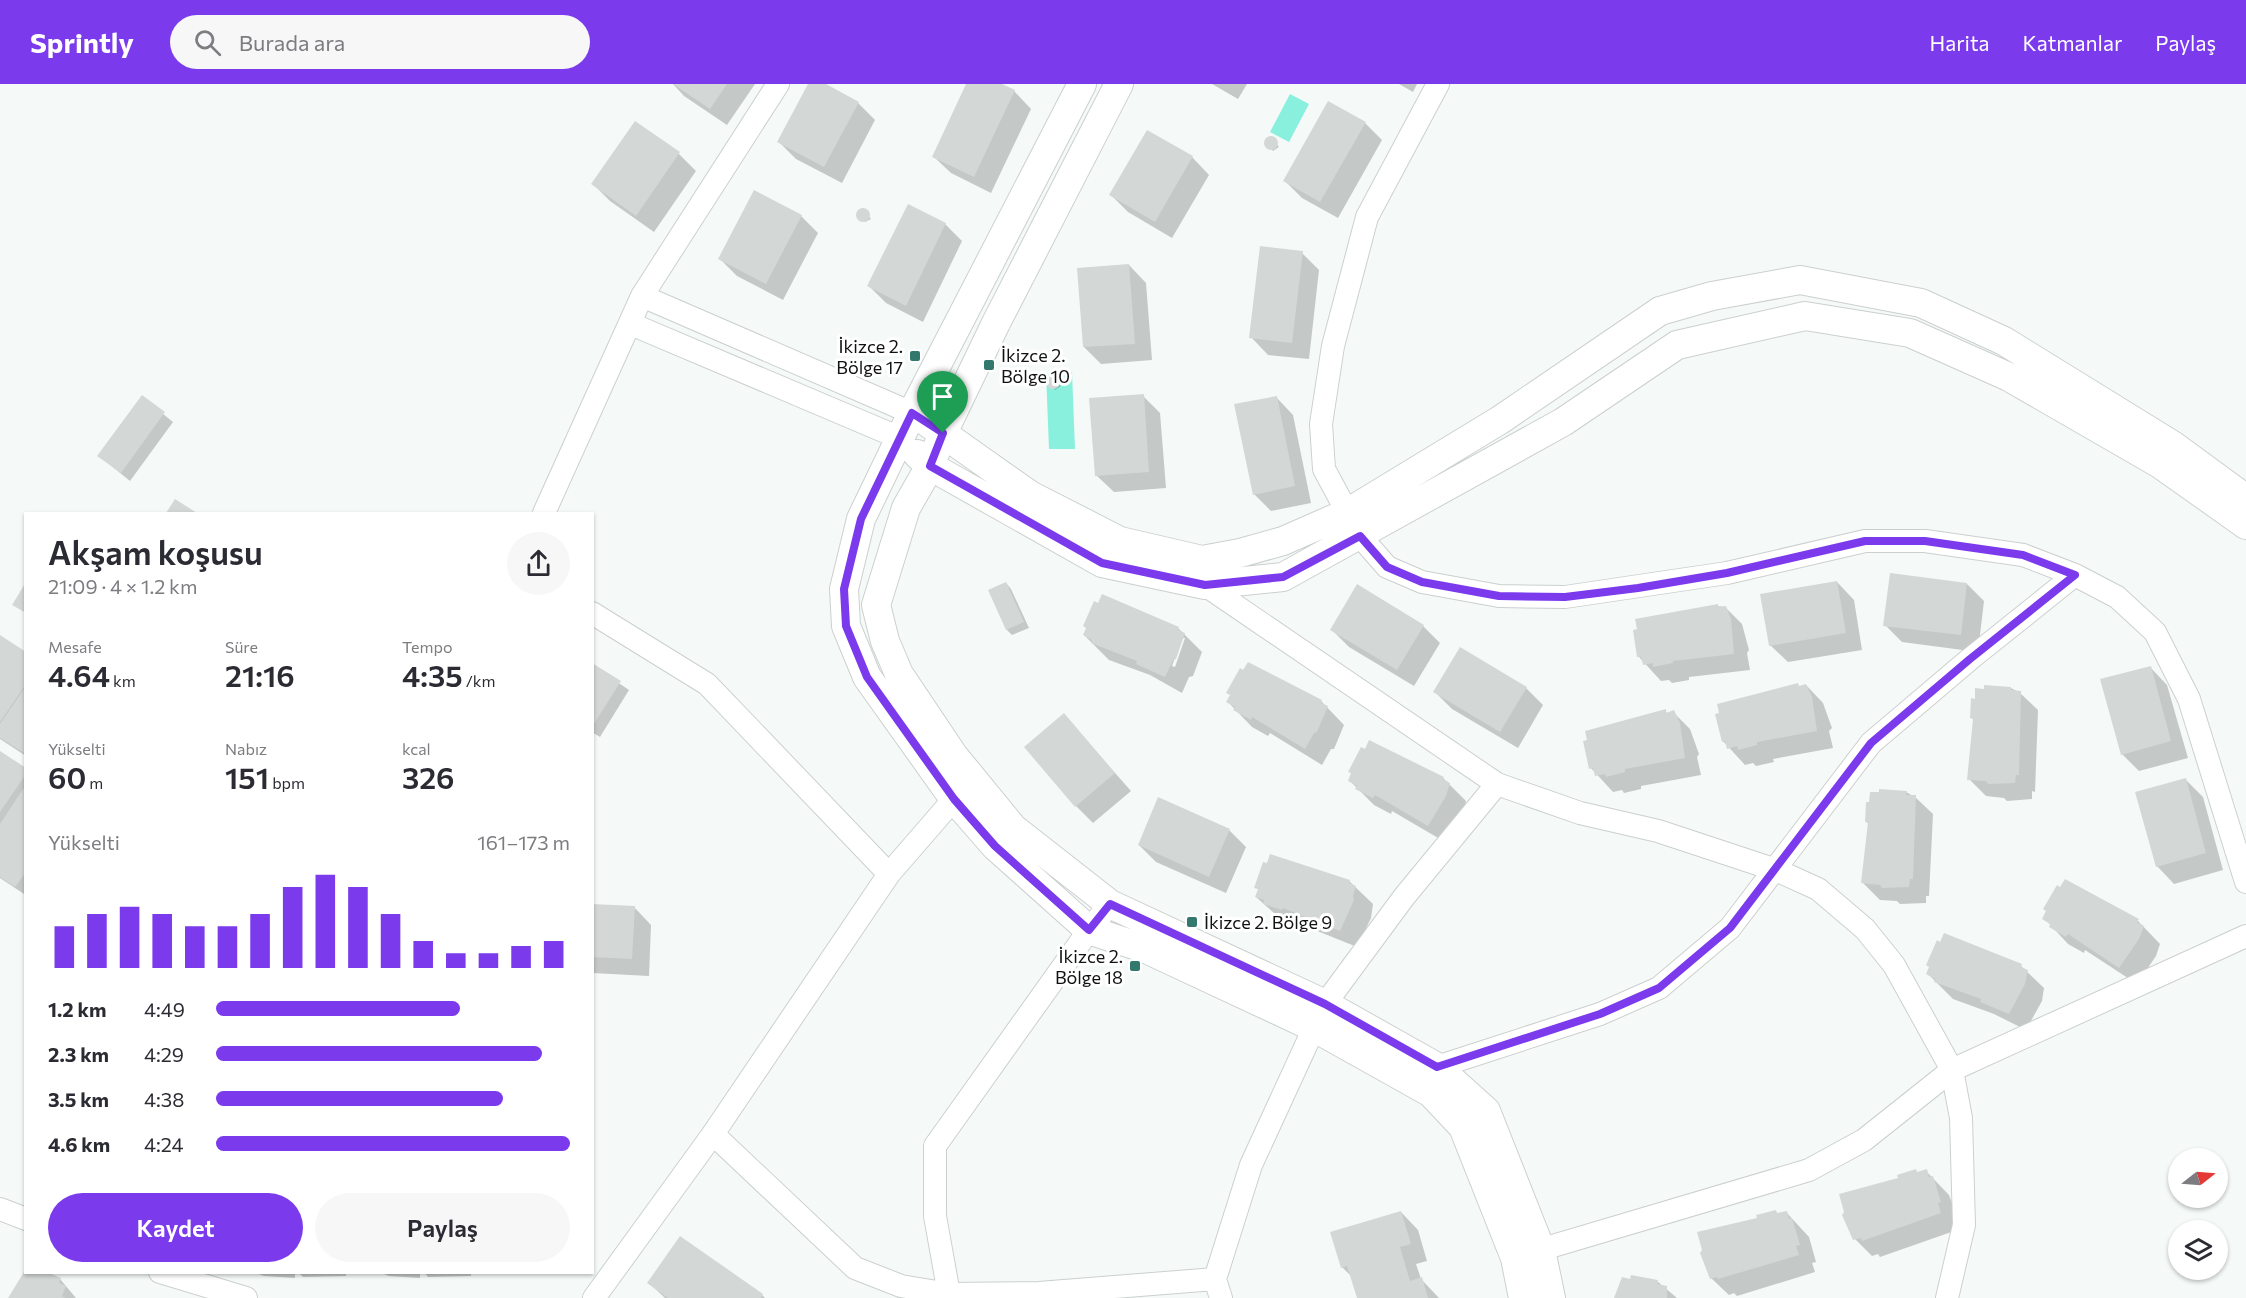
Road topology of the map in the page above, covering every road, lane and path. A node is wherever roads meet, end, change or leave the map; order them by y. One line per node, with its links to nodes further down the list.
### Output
1 (778, 84): 5 (street)
2 (1082, 84): 7 (main road)
3 (1119, 84): 8 (main road)
4 (1438, 84): 14 (street)
5 (642, 296): 6 (street); 7 (street)
6 (631, 324): 9 (street); 13 (street)
7 (912, 413): 8 (main road); 9 (main road)
8 (943, 433): 11 (main road); 14 (main road)
9 (900, 438): 11 (main road); 20 (main road)
10 (2167, 455): 12 (main road); 14 (main road); 14 (main road); 15 (main road)
11 (930, 466): 17 (main road); 24 (main road)
12 (2246, 499)
13 (544, 512)
14 (1354, 525): 16 (street); 17 (main road)
15 (2246, 525)
16 (2075, 575): 21 (street); 23 (street)
17 (1205, 585): 19 (street)
18 (594, 614): 22 (street)
19 (1497, 784): 21 (street); 27 (street)
20 (954, 799): 22 (street); 25 (main road)
21 (1776, 870): 28 (street); 29 (street)
22 (889, 874): 30 (street)
23 (2246, 882)
24 (1110, 904): 25 (street); 27 (main road)
25 (1089, 930): 27 (main road); 36 (street)
26 (2246, 936): 29 (street)
27 (1319, 1015): 28 (main road); 33 (main road); 35 (street)
28 (1437, 1067): 33 (main road)
29 (1952, 1070): 33 (street); 41 (street)
30 (713, 1134): 36 (street); 38 (street)
31 (0, 1209): 32 (street)
32 (24, 1218)
33 (1528, 1254): 39 (main road); 40 (main road)
34 (167, 1274): 37 (street)
35 (1218, 1288): 36 (street)
36 (949, 1294)
37 (246, 1298)
38 (594, 1298)
39 (1523, 1298)
40 (1551, 1298)
41 (1947, 1298)

